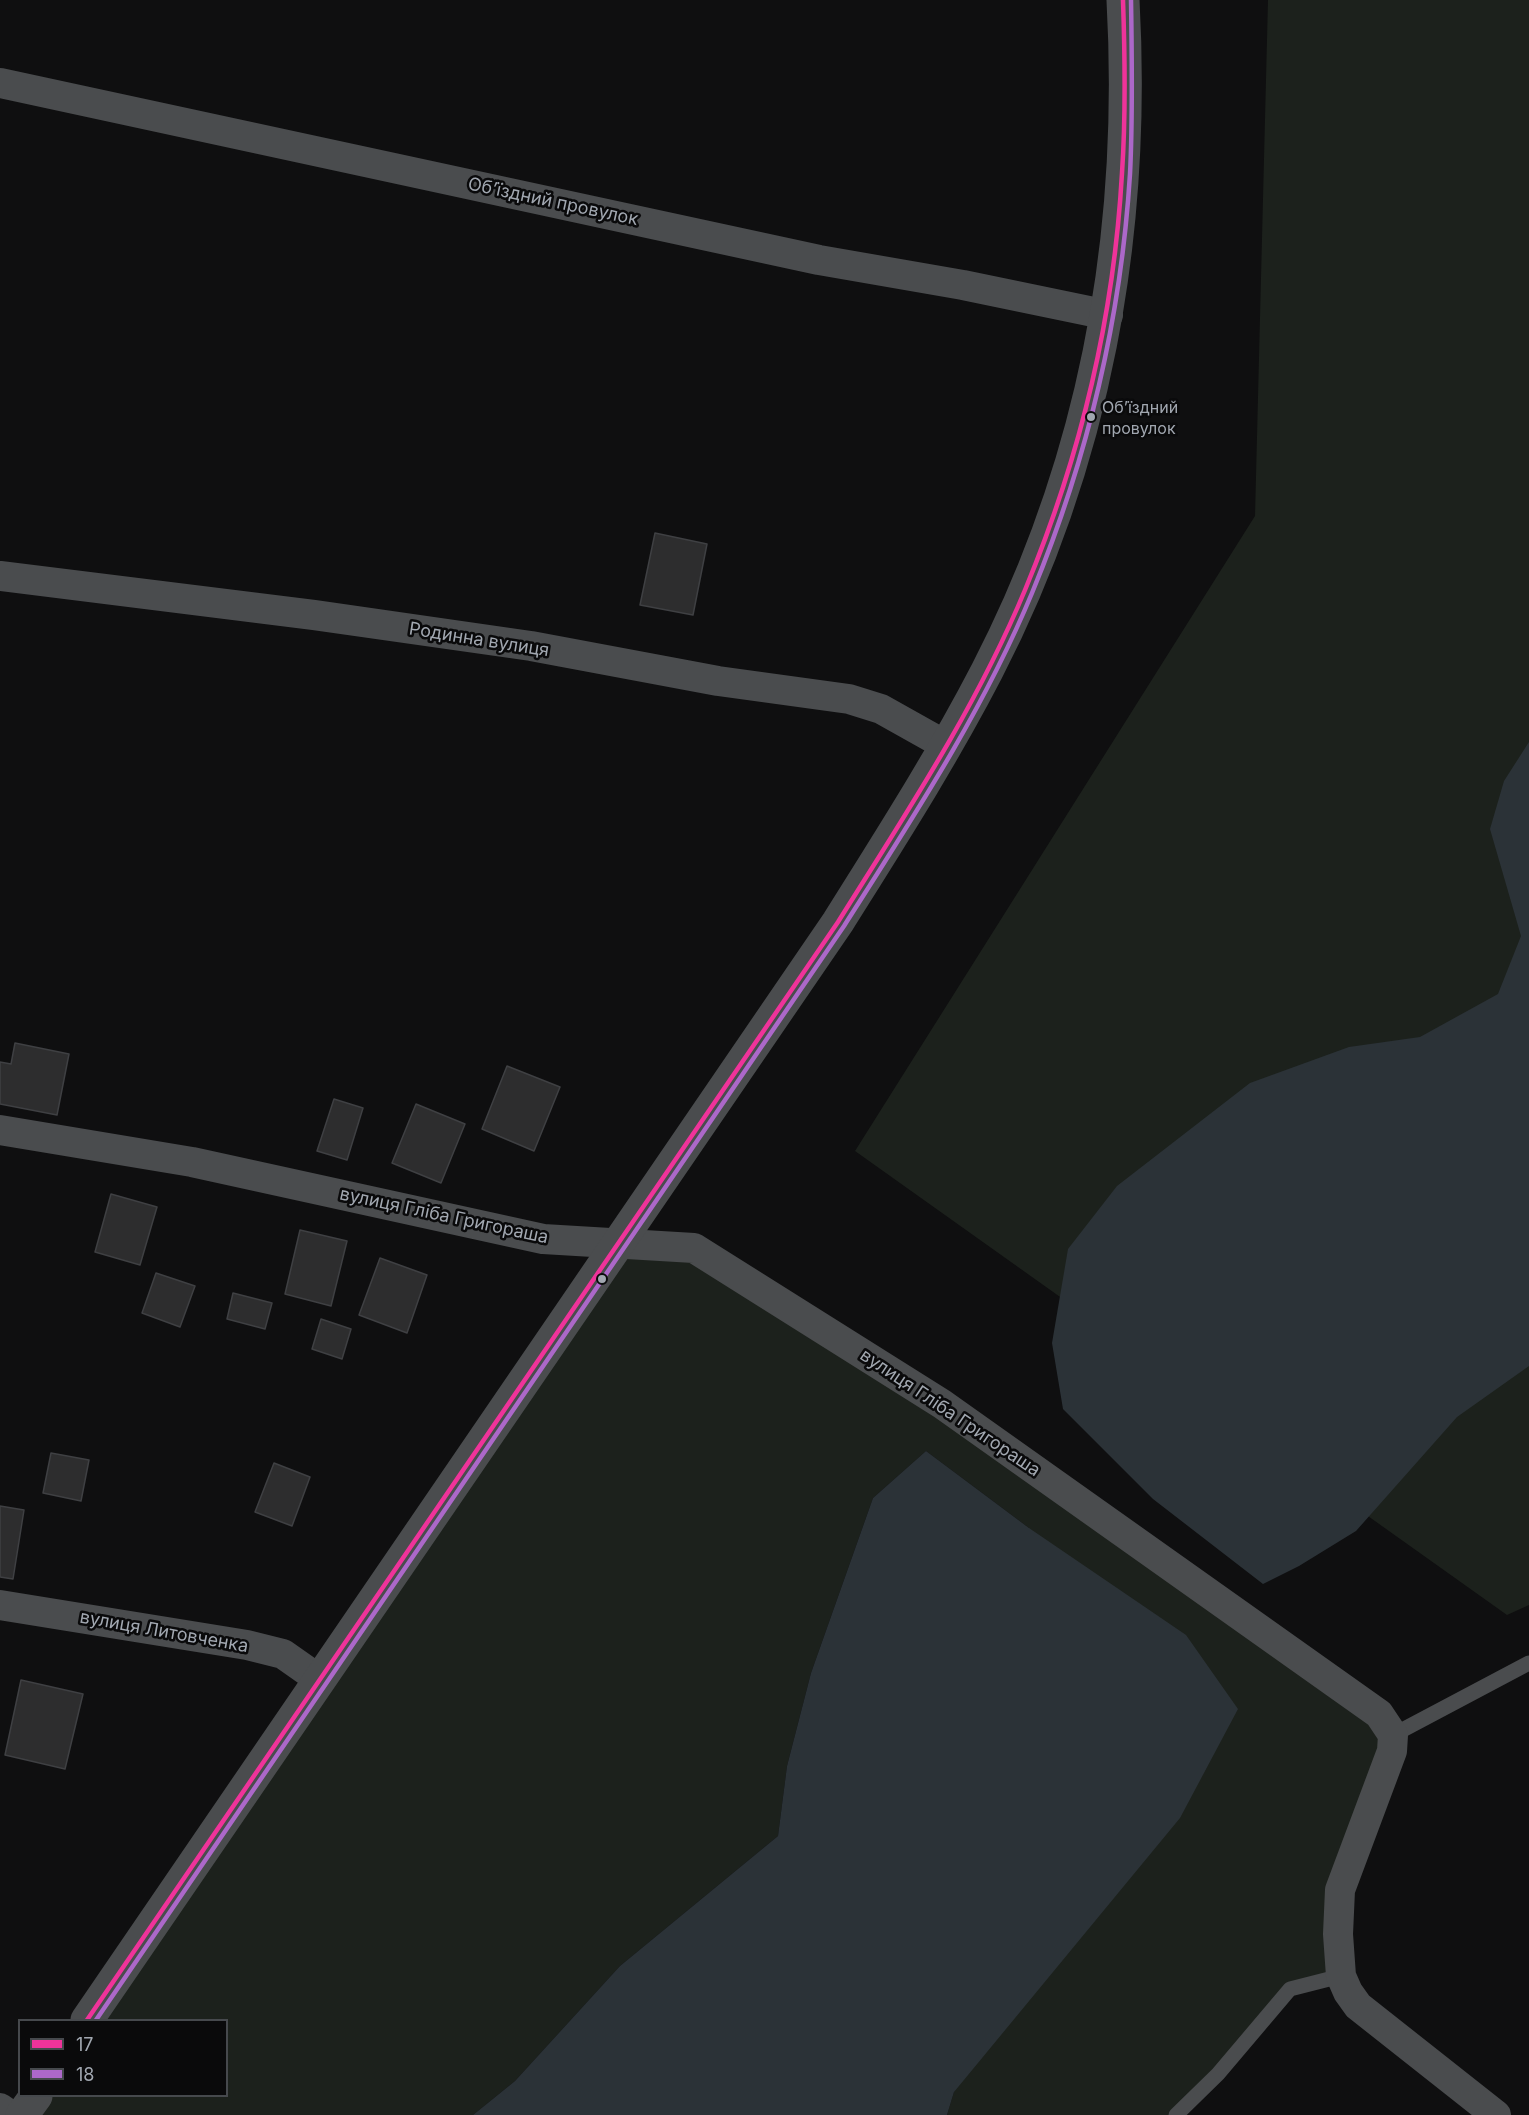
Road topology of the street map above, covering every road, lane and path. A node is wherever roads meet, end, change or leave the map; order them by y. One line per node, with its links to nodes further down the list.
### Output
1 (1123, 0): 3 (street)
2 (0, 83): 3 (street, Обʼїздний провулок)
3 (1108, 315): 5 (street)
4 (0, 576): 5 (street, Родинна вулиця)
5 (947, 746): 7 (street)
6 (0, 1130): 7 (street, вулиця Гліба Григораша)
7 (619, 1243): 10 (street); 11 (street, вулиця Гліба Григораша)
8 (0, 1605): 10 (street, вулиця Литовченка)
9 (1529, 1663): 11 (lane)
10 (320, 1680): 13 (street)
11 (1393, 1735): 12 (street)
12 (1341, 1976): 18 (lane); 19 (street)
13 (88, 2019)
14 (35, 2097): 17 (street)
15 (0, 2108): 16 (street)
16 (10, 2115)
17 (22, 2115)
18 (1176, 2115)
19 (1496, 2115)

